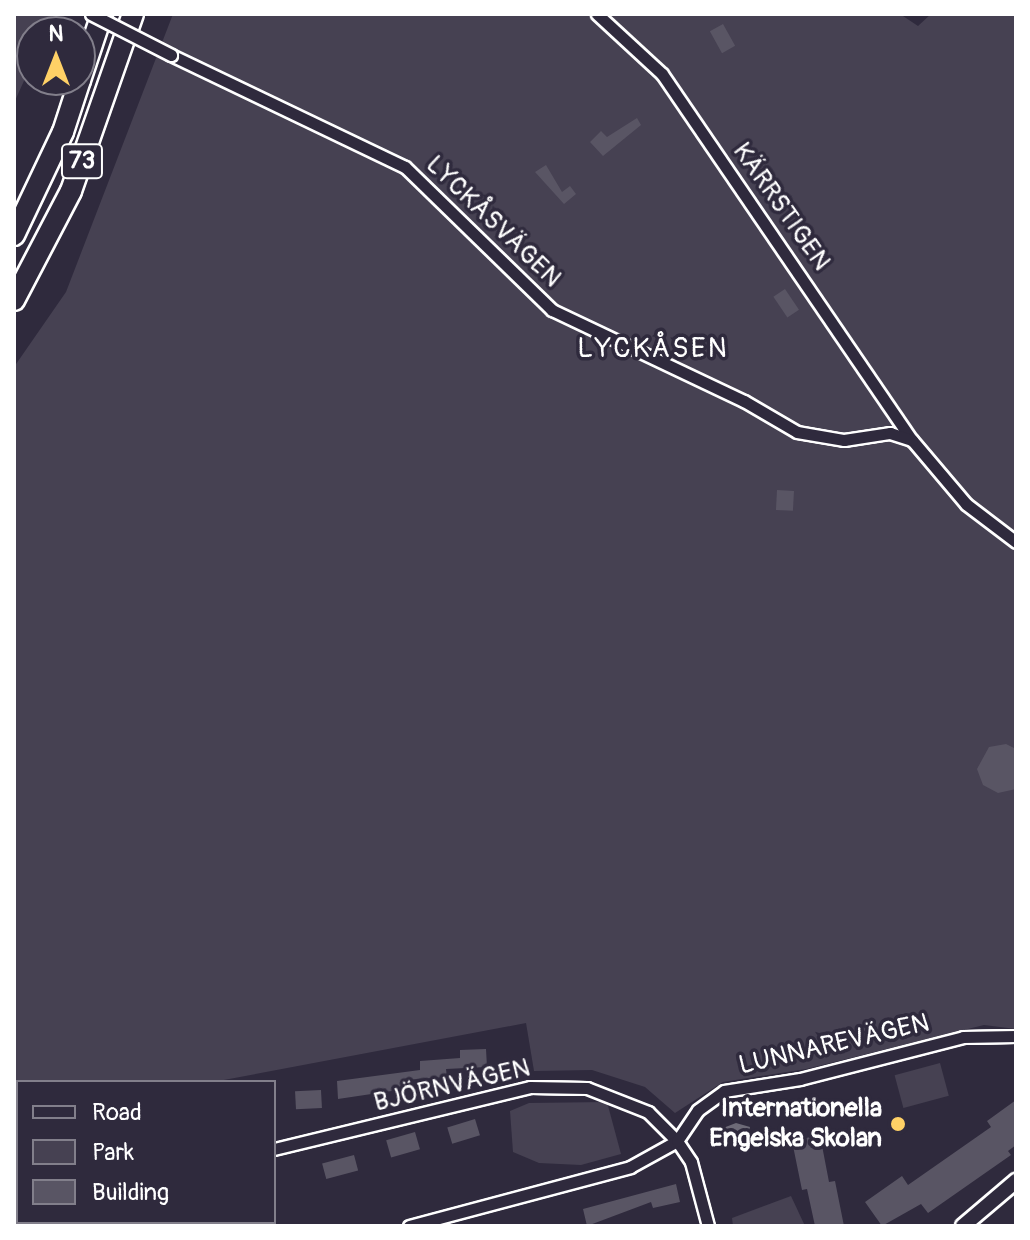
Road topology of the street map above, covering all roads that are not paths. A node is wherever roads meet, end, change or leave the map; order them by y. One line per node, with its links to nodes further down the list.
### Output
1 (91, 14): 7 (street, LYCKÅSVÄGEN, bridge)
2 (133, 14): 6 (highway, 73)
3 (597, 14): 7 (street, KÄRRSTIGEN)
4 (75, 96): 5 (highway, 73)
5 (14, 235)
6 (14, 300)
7 (912, 440): 8 (street)
8 (1016, 542)
9 (1016, 1036): 10 (street, LUNNAREVÄGEN)
10 (677, 1141): 11 (street, BJÖRNVÄGEN); 13 (street, LUNNAREVÄGEN); 14 (street, BJÖRNVÄGEN)
11 (276, 1149)
12 (1016, 1181): 15 (street)
13 (409, 1226)
14 (708, 1226)
15 (963, 1226)

